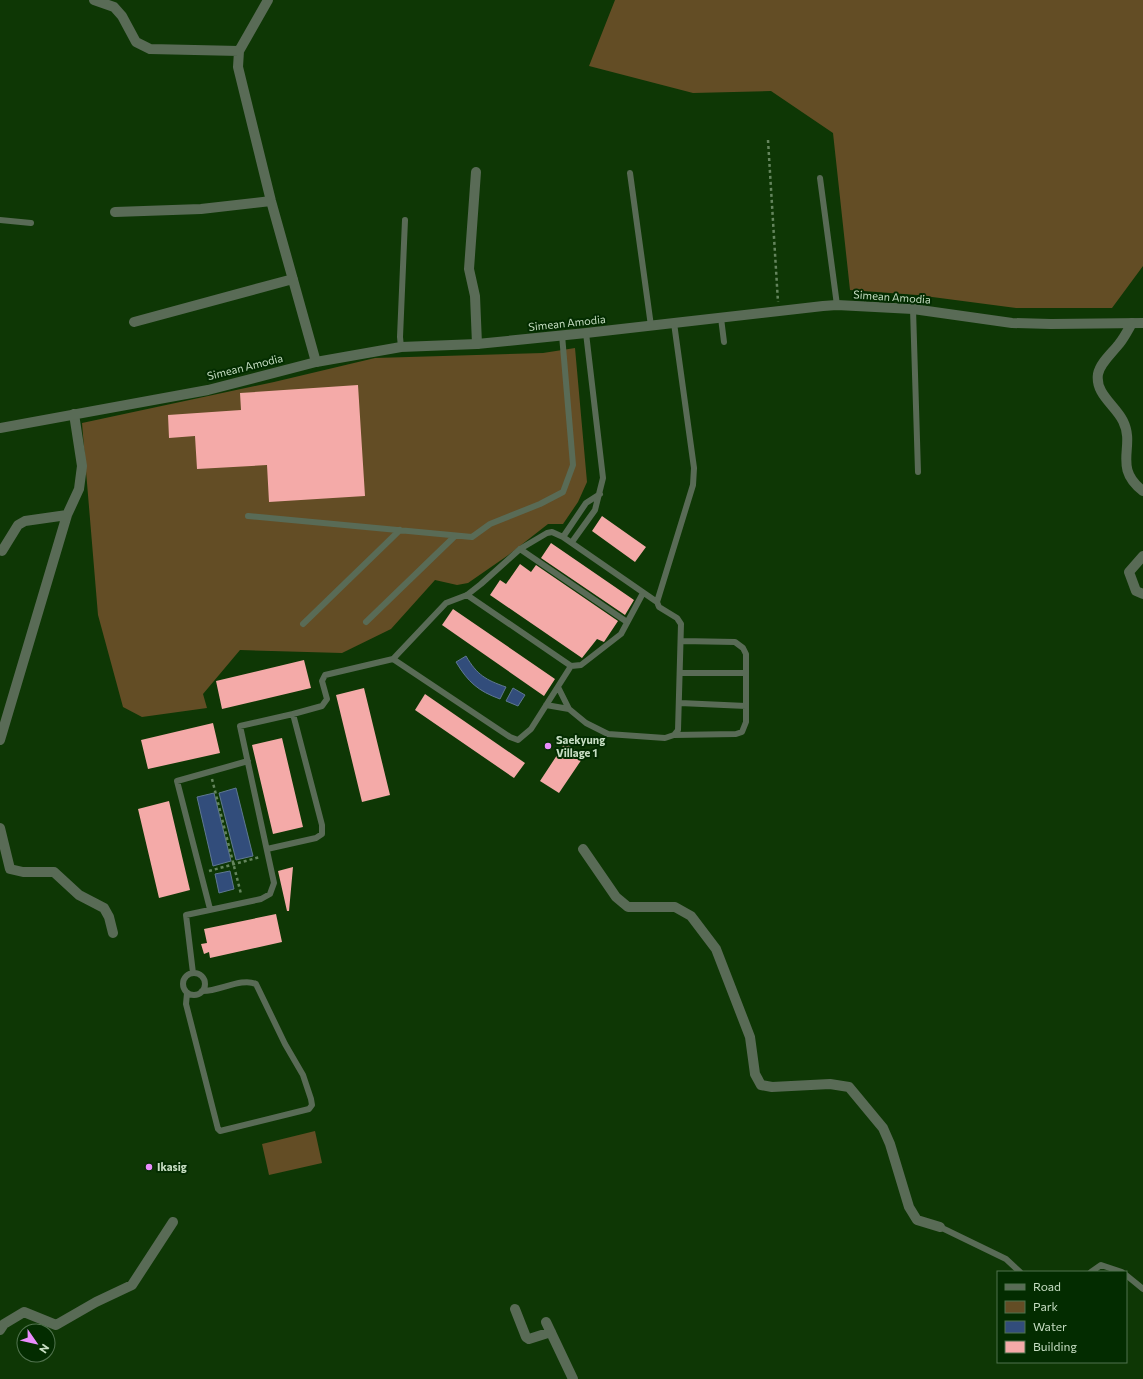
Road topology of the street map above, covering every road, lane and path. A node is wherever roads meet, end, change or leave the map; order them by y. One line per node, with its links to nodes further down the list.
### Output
1 (94, 0): 3 (street)
2 (268, 0): 3 (street)
3 (239, 51): 8 (street)
4 (768, 140): 16 (path)
5 (476, 172): 26 (street)
6 (630, 173): 22 (lane)
7 (820, 178): 14 (lane)
8 (270, 201): 9 (street); 13 (street)
9 (115, 212)
10 (0, 220): 12 (lane)
11 (405, 220): 27 (lane)
12 (31, 223)
13 (293, 279): 18 (street); 28 (street)
14 (837, 305): 15 (street, Simean Amodia); 16 (street, Simean Amodia)
15 (913, 309): 20 (street, Simean Amodia); 31 (lane)
16 (778, 310): 17 (street, Simean Amodia)
17 (721, 318): 19 (street, Simean Amodia); 25 (lane)
18 (134, 322)
19 (674, 323): 22 (street, Simean Amodia); 46 (lane)
20 (1132, 323): 21 (street, Simean Amodia); 32 (street)
21 (1143, 323)
22 (651, 326): 23 (street, Simean Amodia)
23 (586, 333): 24 (street, Simean Amodia); 33 (lane)
24 (562, 336): 26 (street, Simean Amodia); 37 (lane)
25 (724, 342)
26 (477, 344): 27 (street, Simean Amodia)
27 (401, 347): 28 (street, Simean Amodia)
28 (316, 362): 29 (street, Simean Amodia)
29 (74, 414): 30 (street, Simean Amodia); 34 (street)
30 (0, 428)
31 (918, 472)
32 (1143, 491)
33 (600, 494): 38 (lane); 39 (lane)
34 (67, 515): 41 (street); 62 (street)
35 (248, 516): 36 (lane)
36 (400, 530): 37 (lane); 49 (lane)
37 (455, 536): 47 (lane)
38 (563, 537): 39 (lane); 40 (lane)
39 (572, 542): 43 (lane)
40 (520, 549): 44 (lane); 48 (lane)
41 (2, 551)
42 (1143, 556): 45 (street)
43 (643, 593): 46 (lane); 48 (lane)
44 (466, 594): 51 (lane); 52 (lane)
45 (1143, 594)
46 (657, 602): 50 (lane)
47 (366, 622)
48 (627, 622): 52 (lane)
49 (303, 624)
50 (682, 642): 53 (lane); 54 (lane)
51 (393, 659): 57 (lane); 60 (lane)
52 (571, 666): 55 (lane)
53 (681, 673): 54 (lane); 56 (lane)
54 (746, 673): 58 (lane)
55 (558, 687): 57 (lane); 59 (lane)
56 (680, 703): 58 (lane); 61 (lane)
57 (546, 705): 59 (lane)
58 (746, 706): 61 (lane)
59 (569, 709): 61 (lane)
60 (293, 714): 63 (lane); 67 (lane)
61 (674, 736)
62 (0, 738)
63 (248, 761): 64 (lane); 67 (lane)
64 (210, 772): 68 (path); 69 (lane)
65 (0, 828): 72 (street)
66 (583, 849): 77 (street)
67 (268, 852): 68 (path); 70 (lane)
68 (234, 864): 69 (path); 70 (path)
69 (201, 873): 71 (lane)
70 (243, 903): 71 (lane)
71 (210, 910): 73 (lane)
72 (113, 933)
73 (193, 973): 74 (lane); 75 (lane)
74 (202, 991): 75 (lane); 75 (lane)
75 (187, 993)
76 (173, 1222): 85 (street)
77 (940, 1227): 78 (lane)
78 (1019, 1271)
79 (1092, 1271): 80 (lane)
80 (1119, 1271)
81 (1127, 1276): 82 (lane)
82 (1143, 1289)
83 (515, 1309): 86 (street)
84 (546, 1322): 86 (street)
85 (0, 1330)
86 (551, 1332): 87 (street)
87 (573, 1379)

